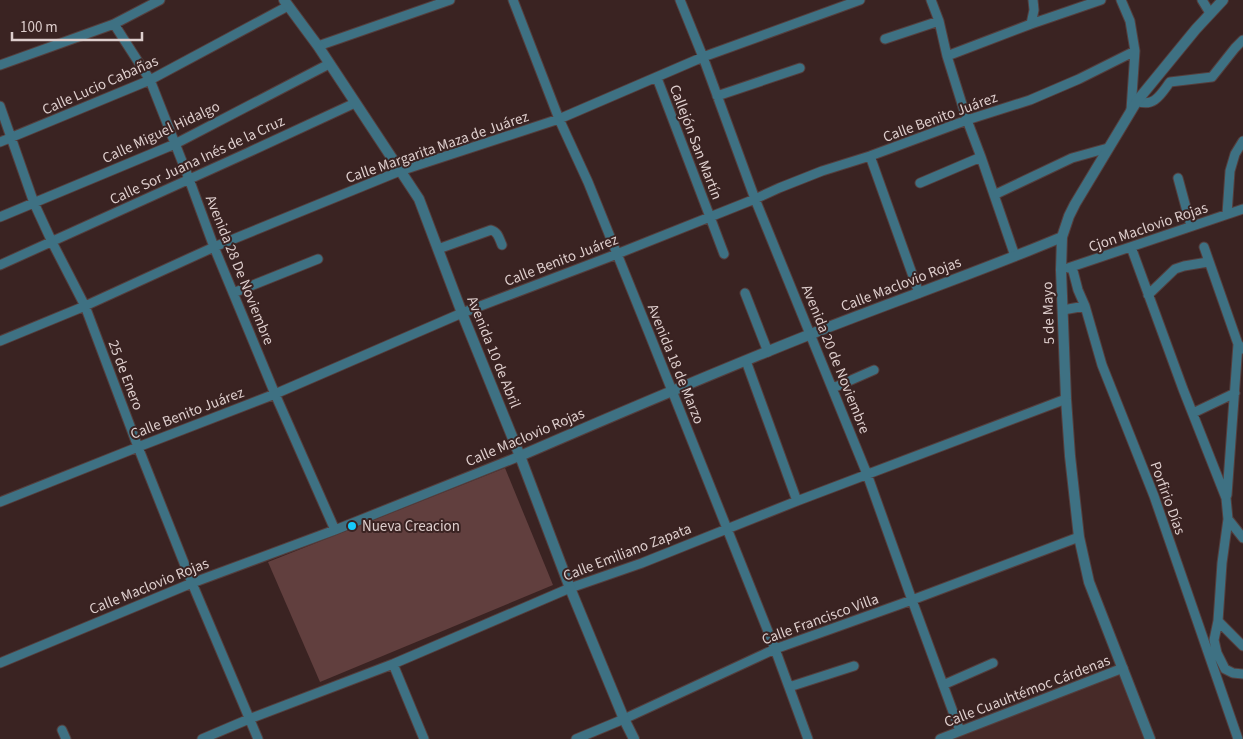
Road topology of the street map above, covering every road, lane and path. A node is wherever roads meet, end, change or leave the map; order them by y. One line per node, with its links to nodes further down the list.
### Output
1 (160, 0): 16 (street)
2 (450, 0): 20 (street)
3 (513, 0): 33 (street, Avenida 18 de Marzo)
4 (680, 0): 23 (street, Avenida 20 de Noviembre)
5 (860, 0): 13 (street, Calle Margarita Maza de Juárez)
6 (931, 0): 15 (street)
7 (1033, 0): 17 (street)
8 (1101, 0): 17 (street)
9 (1121, 0): 21 (street)
10 (1202, 0): 14 (street)
11 (1223, 0): 14 (street, 5 de Mayo)
12 (285, 2): 20 (street, Avenida 10 de Abril); 28 (street, Calle Lucio Cabañas)
13 (847, 2): 23 (street, Calle Margarita Maza de Juárez)
14 (1210, 14): 31 (street, 5 de Mayo)
15 (939, 21): 18 (street); 22 (street)
16 (114, 24): 25 (street); 28 (street, Avenida 28 De Noviembre)
17 (1031, 24): 22 (street)
18 (885, 39)
19 (1243, 40): 31 (street)
20 (318, 46): 24 (street, Avenida 10 de Abril)
21 (1135, 51): 31 (street); 34 (street, Calle Benito Juárez)
22 (946, 56): 34 (street)
23 (704, 57): 27 (street, Calle Margarita Maza de Juárez); 29 (street, Avenida 20 de Noviembre)
24 (329, 64): 30 (street, Avenida 10 de Abril); 38 (street, Calle Miguel Hidalgo)
25 (0, 65)
26 (800, 68): 29 (street)
27 (657, 78): 33 (street, Calle Margarita Maza de Juárez); 51 (street, Callejón San Martín)
28 (150, 80): 35 (street, Calle Lucio Cabañas); 38 (street, Avenida 28 De Noviembre)
29 (717, 96): 47 (street, Avenida 20 de Noviembre)
30 (355, 103): 42 (street, Avenida 10 de Abril); 44 (street, Calle Sor Juana Inés de la Cruz)
31 (1134, 105): 39 (street, 5 de Mayo)
32 (0, 106): 35 (street, 25 de Enero)
33 (559, 119): 42 (street, Calle Margarita Maza de Juárez); 61 (street, Avenida 18 de Marzo)
34 (967, 120): 40 (street, Calle Benito Juárez); 41 (street)
35 (11, 138): 37 (street, Calle Lucio Cabañas); 48 (street, 25 de Enero)
36 (1243, 141): 50 (street)
37 (0, 142)
38 (175, 144): 44 (street, Avenida 28 De Noviembre); 48 (street, Calle Miguel Hidalgo)
39 (1108, 148): 46 (street); 54 (street, 5 de Mayo)
40 (870, 156): 47 (street, Calle Benito Juárez); 70 (street)
41 (981, 156): 45 (street); 46 (street)
42 (400, 171): 57 (street, Calle Margarita Maza de Juárez); 60 (street, Avenida 10 de Abril)
43 (1178, 178): 53 (street)
44 (190, 179): 55 (street, Calle Sor Juana Inés de la Cruz); 57 (street, Avenida 28 De Noviembre)
45 (920, 183)
46 (994, 195): 63 (street)
47 (755, 199): 51 (street, Calle Benito Juárez); 77 (street, Avenida 20 de Noviembre)
48 (34, 202): 52 (street, Calle Miguel Hidalgo); 55 (street, 25 de Enero)
49 (1243, 209): 50 (street, Cjon Maclovio Rojas)
50 (1227, 214): 53 (street, Cjon Maclovio Rojas)
51 (710, 217): 61 (street, Calle Benito Juárez); 62 (street, Callejón San Martín)
52 (0, 218)
53 (1191, 226): 58 (street, Cjon Maclovio Rojas)
54 (1062, 237): 63 (street, Calle Maclovio Rojas); 68 (street, 5 de Mayo)
55 (52, 242): 66 (street, Calle Sor Juana Inés de la Cruz); 73 (street, 25 de Enero)
56 (502, 245): 60 (street)
57 (214, 247): 71 (street, Avenida 28 De Noviembre); 73 (street, Calle Margarita Maza de Juárez)
58 (1131, 247): 67 (street, Cjon Maclovio Rojas); 72 (street)
59 (1204, 247): 65 (street)
60 (438, 249): 76 (street, Avenida 10 de Abril)
61 (617, 254): 76 (street, Calle Benito Juárez); 84 (street, Avenida 18 de Marzo)
62 (724, 254)
63 (1015, 256): 70 (street, Calle Maclovio Rojas)
64 (318, 259): 71 (street)
65 (1208, 262): 72 (street); 79 (street)
66 (0, 265)
67 (1072, 267): 68 (street, Cjon Maclovio Rojas); 74 (street, Porfirio Días)
68 (1062, 270): 75 (street, 5 de Mayo)
69 (745, 293): 80 (street)
70 (919, 293): 77 (street, Calle Maclovio Rojas)
71 (233, 294): 86 (street, Avenida 28 De Noviembre)
72 (1148, 295): 88 (street)
73 (85, 306): 78 (street, Calle Margarita Maza de Juárez); 89 (street, 25 de Enero)
74 (1085, 306): 75 (street); 127 (street, Porfirio Días)
75 (1063, 310): 87 (street, 5 de Mayo)
76 (462, 313): 86 (street, Calle Benito Juárez); 90 (street, Avenida 10 de Abril)
77 (811, 334): 80 (street, Calle Maclovio Rojas); 83 (street, Avenida 20 de Noviembre)
78 (0, 341)
79 (1240, 346): 85 (street)
80 (768, 352): 81 (street, Calle Maclovio Rojas)
81 (746, 361): 84 (street, Calle Maclovio Rojas); 93 (street)
82 (874, 370): 83 (street)
83 (832, 388): 91 (street, Avenida 20 de Noviembre)
84 (671, 390): 90 (street, Calle Maclovio Rojas); 96 (street, Avenida 18 de Marzo)
85 (1235, 393): 88 (street); 92 (street)
86 (275, 394): 89 (street, Calle Benito Juárez); 97 (street, Avenida 28 De Noviembre)
87 (1066, 400): 91 (street, Calle Emiliano Zapata); 98 (street, 5 de Mayo)
88 (1193, 414): 92 (street)
89 (138, 447): 94 (street, Calle Benito Juárez); 100 (street, 25 de Enero)
90 (520, 456): 97 (street, Calle Maclovio Rojas); 101 (street, Avenida 10 de Abril)
91 (867, 474): 93 (street, Calle Emiliano Zapata); 102 (street, Avenida 20 de Noviembre)
92 (1226, 498): 95 (street)
93 (797, 501): 96 (street, Calle Emiliano Zapata)
94 (0, 502)
95 (1228, 520): 99 (street); 103 (street)
96 (727, 528): 101 (street, Calle Emiliano Zapata); 105 (street, Avenida 18 de Marzo)
97 (335, 530): 100 (street, Calle Maclovio Rojas)
98 (1079, 537): 102 (street, Calle Francisco Villa); 110 (street, 5 de Mayo)
99 (1243, 538)
100 (192, 583): 106 (street, Calle Maclovio Rojas); 114 (street, 25 de Enero)
101 (570, 588): 108 (street, Calle Emiliano Zapata); 115 (street, Avenida 10 de Abril)
102 (912, 600): 105 (street, Calle Francisco Villa); 112 (street, Avenida 20 de Noviembre)
103 (1218, 621): 104 (street); 111 (street)
104 (1243, 646)
105 (775, 649): 113 (street, Avenida 18 de Marzo); 115 (street, Calle Francisco Villa)
106 (0, 663)
107 (993, 663): 112 (street)
108 (393, 664): 114 (street, Calle Emiliano Zapata); 121 (street)
109 (854, 666): 113 (street)
110 (1123, 668): 117 (street, Calle Cuauhtémoc Cárdenas); 126 (street, 5 de Mayo)
111 (1243, 674)
112 (943, 685): 117 (street, Avenida 20 de Noviembre)
113 (789, 687): 124 (street, Avenida 18 de Marzo)
114 (249, 719): 119 (street, Calle Emiliano Zapata); 120 (street, 25 de Enero)
115 (624, 719): 122 (street, Calle Francisco Villa); 123 (street, Avenida 10 de Abril)
116 (62, 730): 118 (street)
117 (960, 731): 125 (street, Calle Cuauhtémoc Cárdenas)
118 (66, 739)
119 (202, 739)
120 (258, 739)
121 (424, 739)
122 (576, 739)
123 (634, 739)
124 (808, 739)
125 (940, 739)
126 (1150, 739)
127 (1238, 739)

